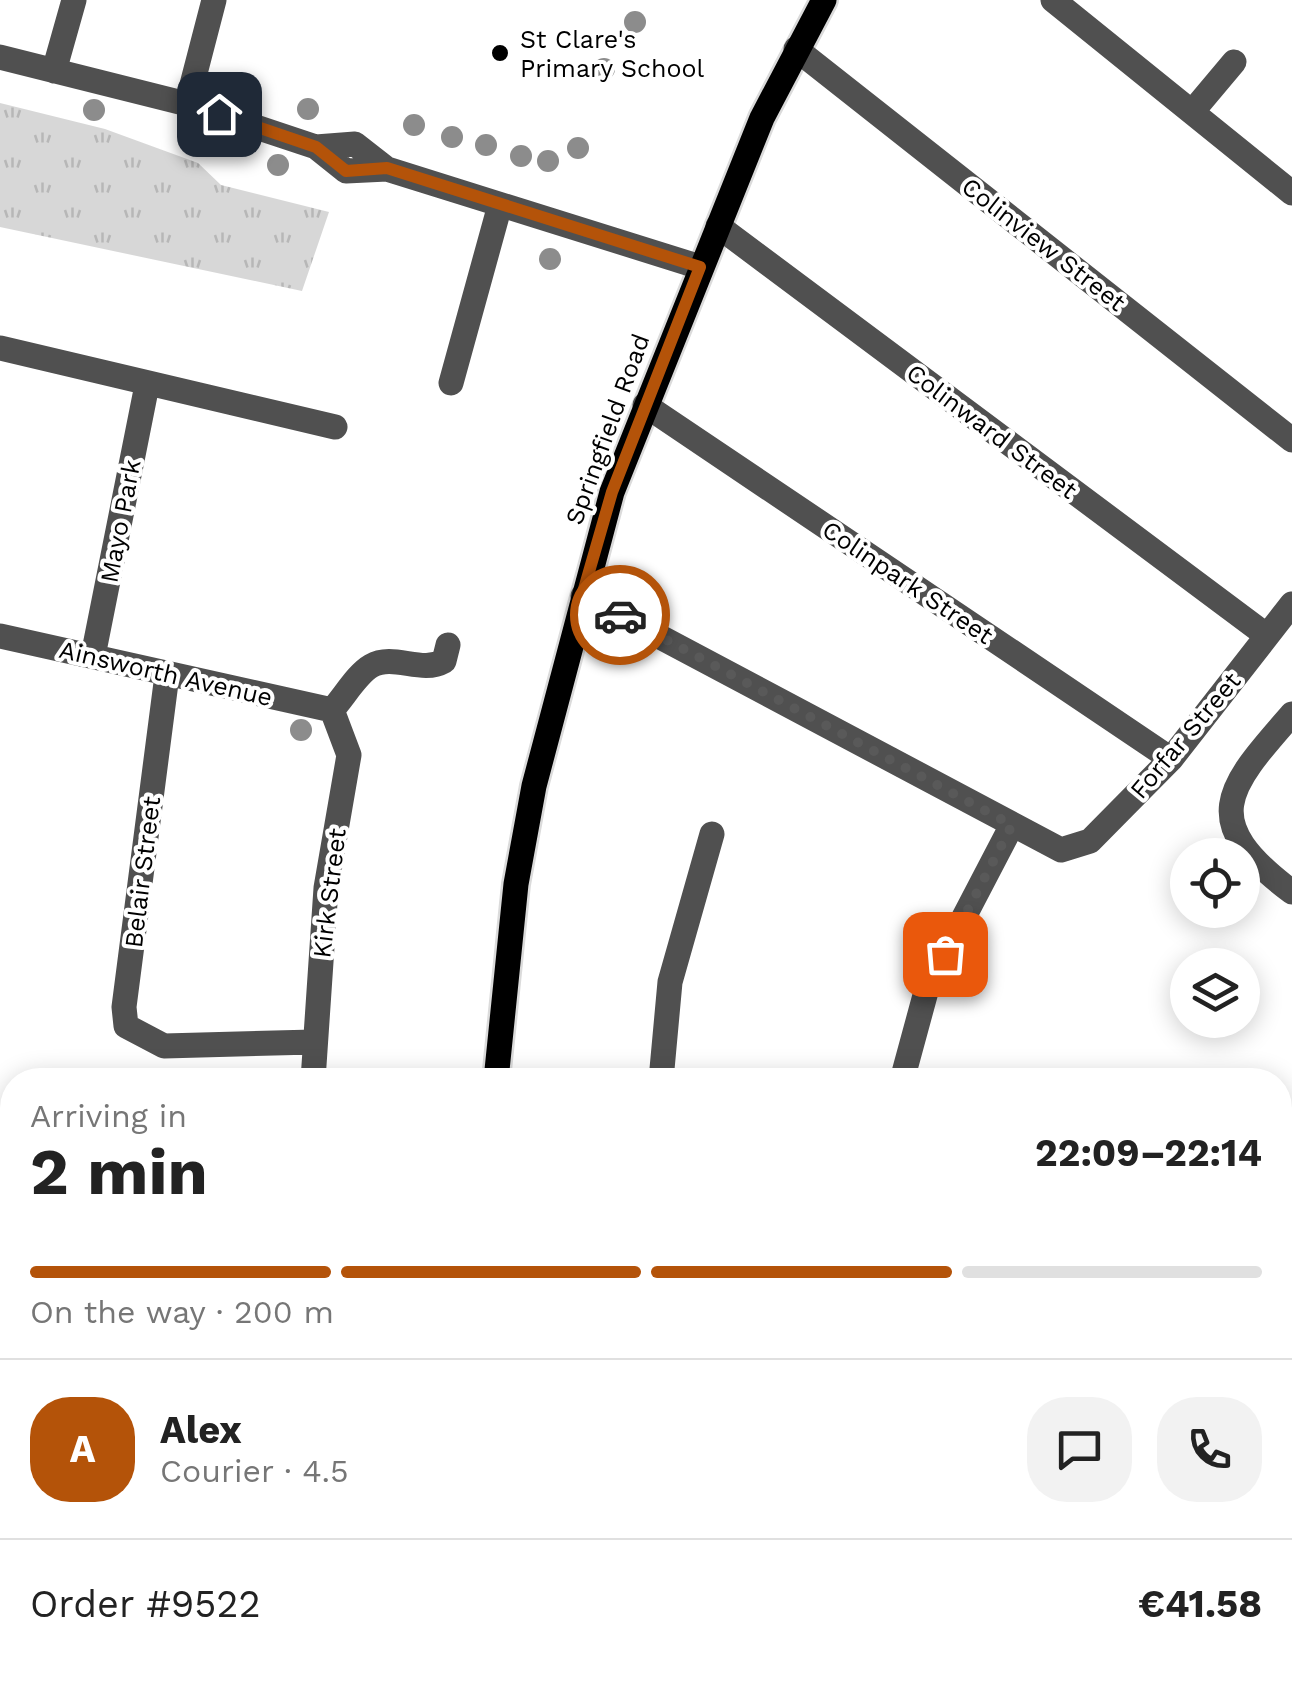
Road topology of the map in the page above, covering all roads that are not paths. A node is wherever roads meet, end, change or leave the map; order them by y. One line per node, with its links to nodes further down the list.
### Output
1 (74, 0): 8 (street)
2 (214, 0): 9 (street)
3 (824, 0): 5 (main road, Springfield Road)
4 (1053, 0): 10 (street)
5 (796, 49): 13 (main road, Springfield Road); 20 (street, Colinview Street)
6 (0, 58): 8 (street)
7 (1234, 62): 10 (street)
8 (54, 71): 9 (street)
9 (187, 104): 12 (street)
10 (1192, 112): 11 (street)
11 (1292, 193)
12 (500, 204): 14 (street); 16 (street)
13 (718, 226): 14 (main road, Springfield Road); 23 (street, Colinward Street)
14 (700, 267): 18 (main road, Springfield Road)
15 (0, 348): 17 (street)
16 (451, 384)
17 (147, 385): 19 (street); 26 (street, Mayo Park)
18 (645, 405): 21 (main road, Springfield Road); 30 (street, Colinpark Street)
19 (336, 426)
20 (1292, 440)
21 (582, 596): 31 (street, Forfar Street); 36 (main road, Springfield Road)
22 (1292, 604): 23 (street, Forfar Street)
23 (1266, 635): 30 (street, Forfar Street)
24 (0, 636): 26 (street, Ainsworth Avenue)
25 (448, 645): 28 (street)
26 (93, 656): 27 (street, Ainsworth Avenue)
27 (167, 675): 28 (street, Ainsworth Avenue); 34 (street, Belair Street)
28 (332, 710): 34 (street, Kirk Street)
29 (1292, 714): 33 (street)
30 (1172, 759): 31 (street, Forfar Street)
31 (1012, 825): 38 (street)
32 (712, 834): 37 (street)
33 (1292, 892)
34 (314, 1042): 35 (street, Kirk Street)
35 (313, 1068)
36 (497, 1068)
37 (662, 1068)
38 (905, 1068)

